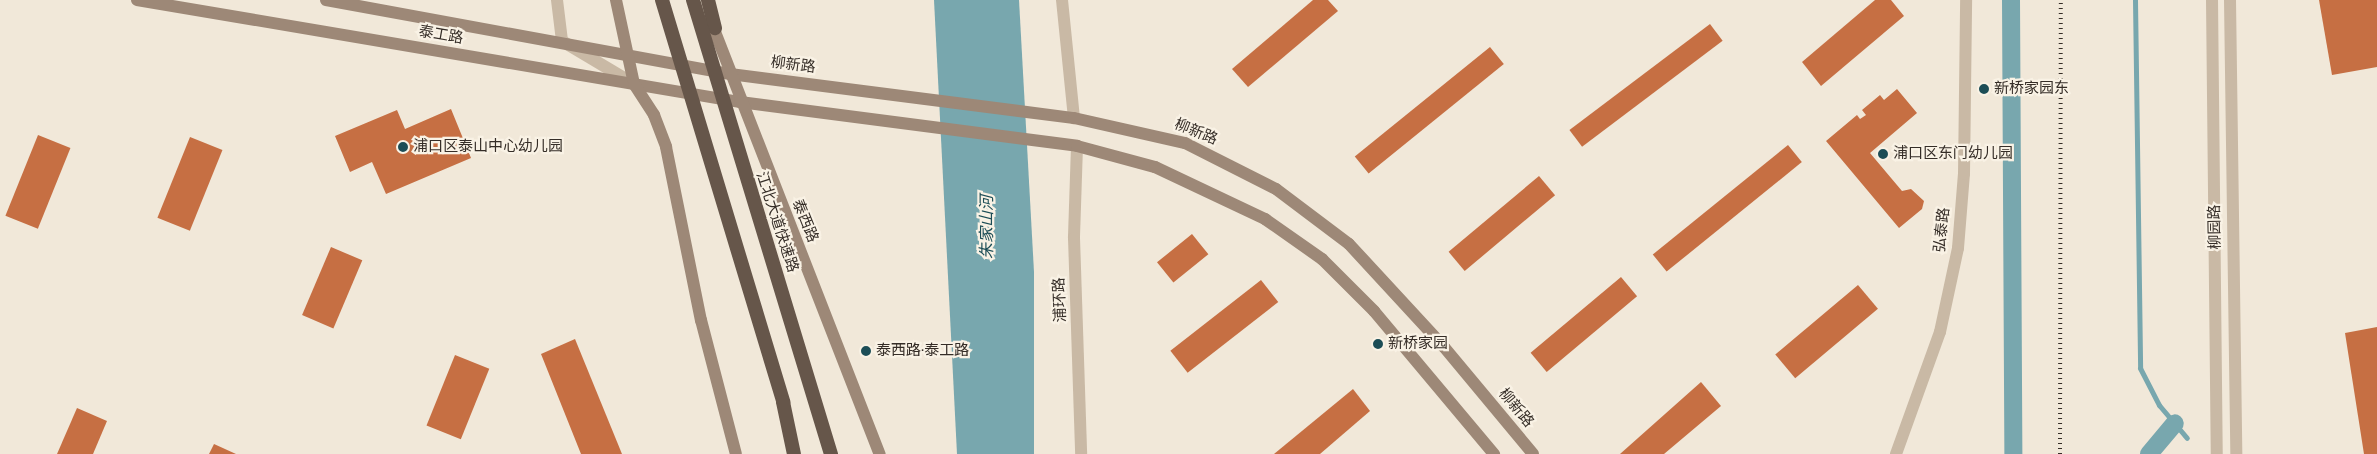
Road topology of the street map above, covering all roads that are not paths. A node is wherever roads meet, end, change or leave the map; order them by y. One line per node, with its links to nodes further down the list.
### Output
1 (137, 0): 17 (main road, 泰工路)
2 (326, 0): 14 (main road, 泰工路)
3 (557, 0): 14 (street)
4 (616, 0): 15 (main road)
5 (662, 0): 22 (highway, bridge)
6 (693, 0): 23 (highway, 江北大道快速路, bridge)
7 (702, 0): 13 (main road, 泰西路)
8 (708, 0): 13 (highway)
9 (1062, 0): 19 (street)
10 (1966, 0): 28 (street, 弘泰路)
11 (2212, 0): 29 (street, 柳园路)
12 (2230, 0): 30 (street, 柳园路)
13 (715, 28): 16 (main road, 泰西路)
14 (562, 41): 15 (main road, 泰工路); 17 (street)
15 (627, 55): 16 (main road, 泰工路); 17 (main road)
16 (730, 74): 18 (main road, 泰西路); 19 (main road, 柳新路)
17 (634, 84): 18 (main road, 泰工路); 21 (main road)
18 (740, 102): 20 (main road); 24 (main road, 泰西路)
19 (1074, 118): 27 (main road, 柳新路)
20 (1077, 146): 25 (street, 浦环路); 26 (main road)
21 (736, 454)
22 (794, 454)
23 (831, 454)
24 (880, 454)
25 (1081, 454)
26 (1494, 454)
27 (1533, 454)
28 (1896, 454)
29 (2217, 454)
30 (2236, 454)

